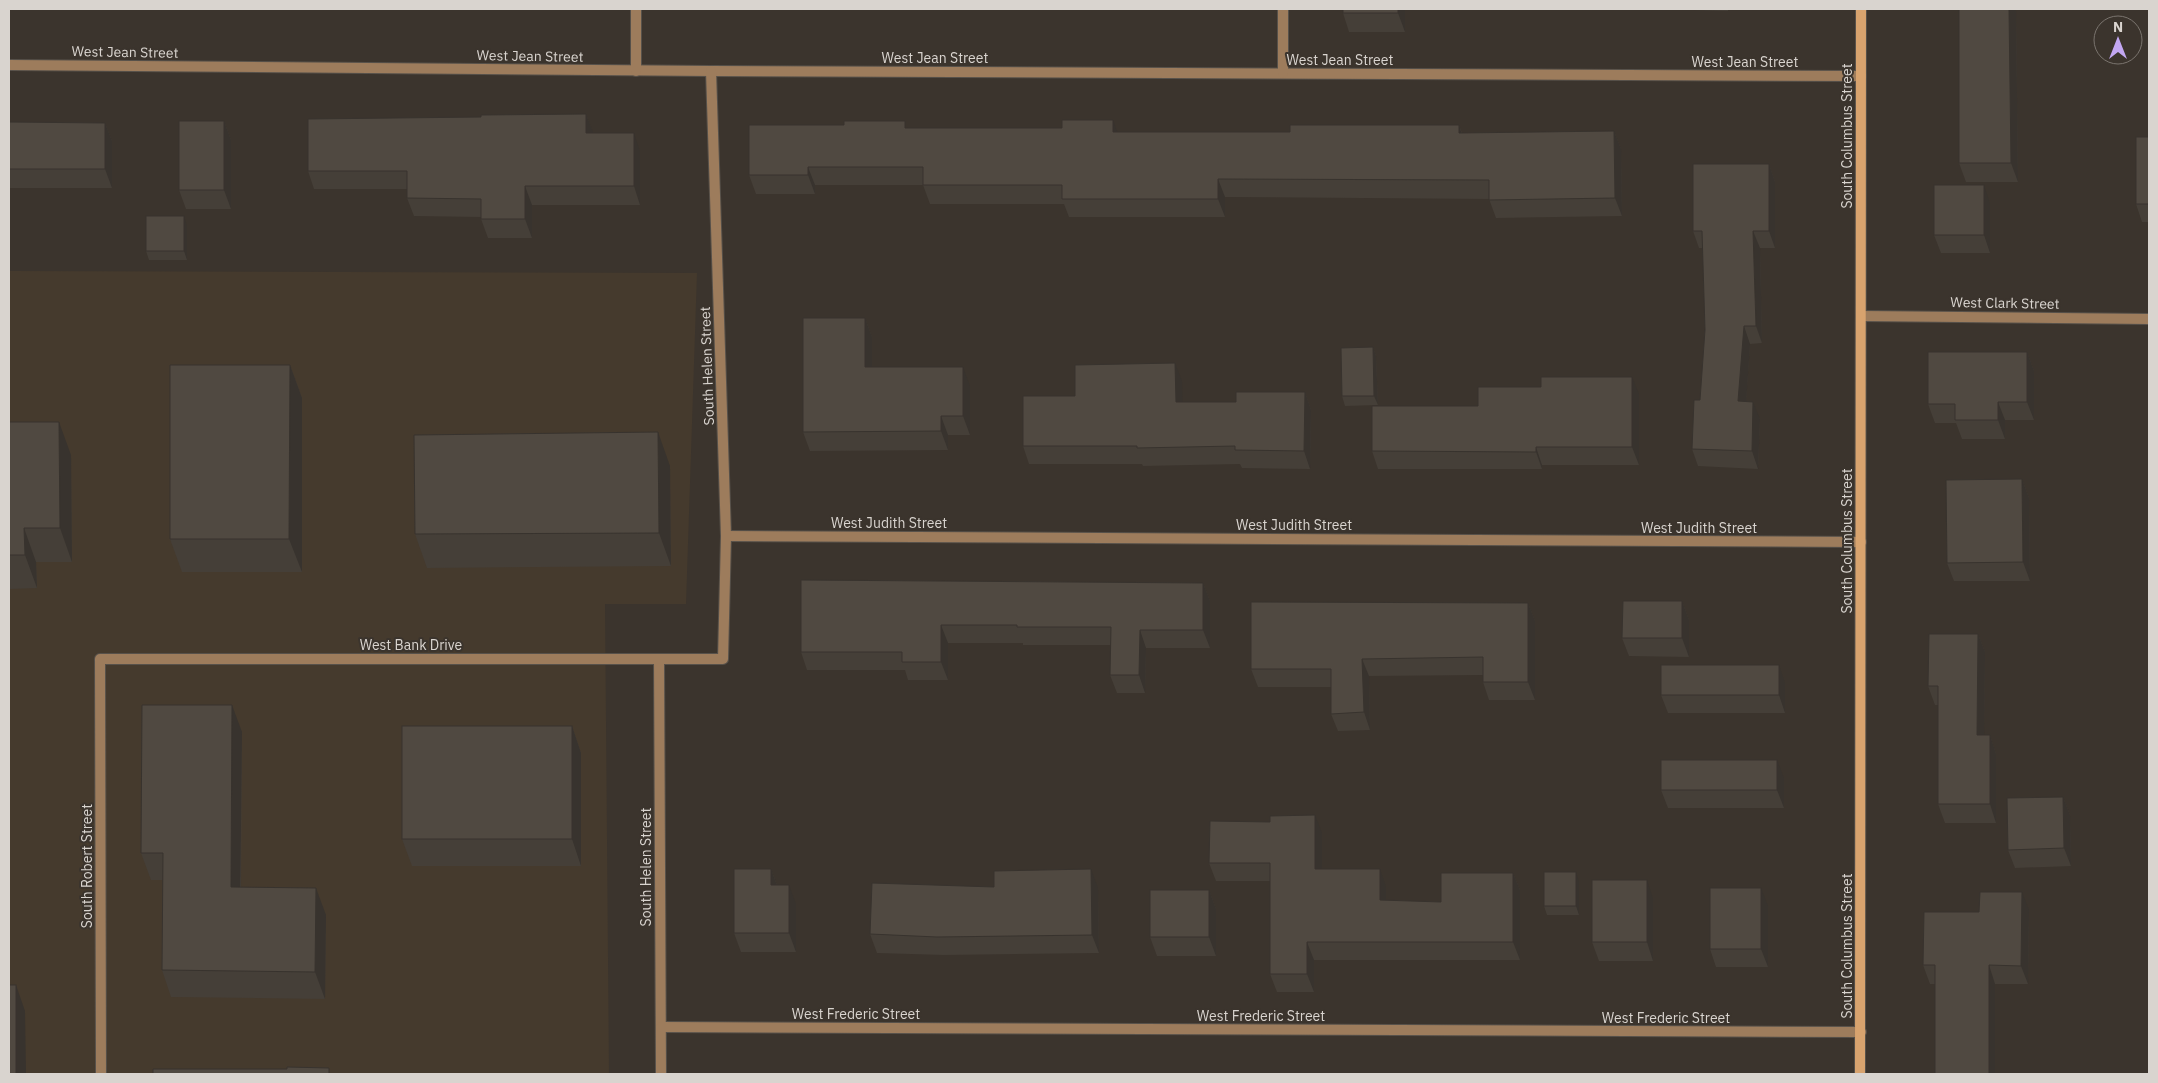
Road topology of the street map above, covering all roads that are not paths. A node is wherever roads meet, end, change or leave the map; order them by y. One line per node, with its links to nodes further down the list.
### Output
1 (636, 9): 5 (street)
2 (1283, 9): 7 (street)
3 (1861, 9): 8 (street, South Columbus Street)
4 (9, 65): 5 (street, West Jean Street)
5 (636, 71): 6 (street, West Jean Street)
6 (711, 71): 7 (street, West Jean Street); 11 (street, South Helen Street)
7 (1283, 73): 8 (street, West Jean Street)
8 (1861, 76): 9 (street, South Columbus Street)
9 (1861, 316): 10 (street, West Clark Street); 12 (street, South Columbus Street)
10 (2149, 318)
11 (726, 536): 12 (street, West Judith Street); 15 (street, South Helen Street)
12 (1861, 542): 17 (street, South Columbus Street)
13 (100, 659): 14 (street, West Bank Drive); 18 (street, South Robert Street)
14 (659, 659): 15 (street, West Bank Drive); 16 (street, South Helen Street)
15 (723, 659)
16 (661, 1027): 17 (street, West Frederic Street); 19 (street, South Helen Street)
17 (1860, 1032): 20 (street, South Columbus Street)
18 (101, 1074)
19 (661, 1074)
20 (1860, 1074)

